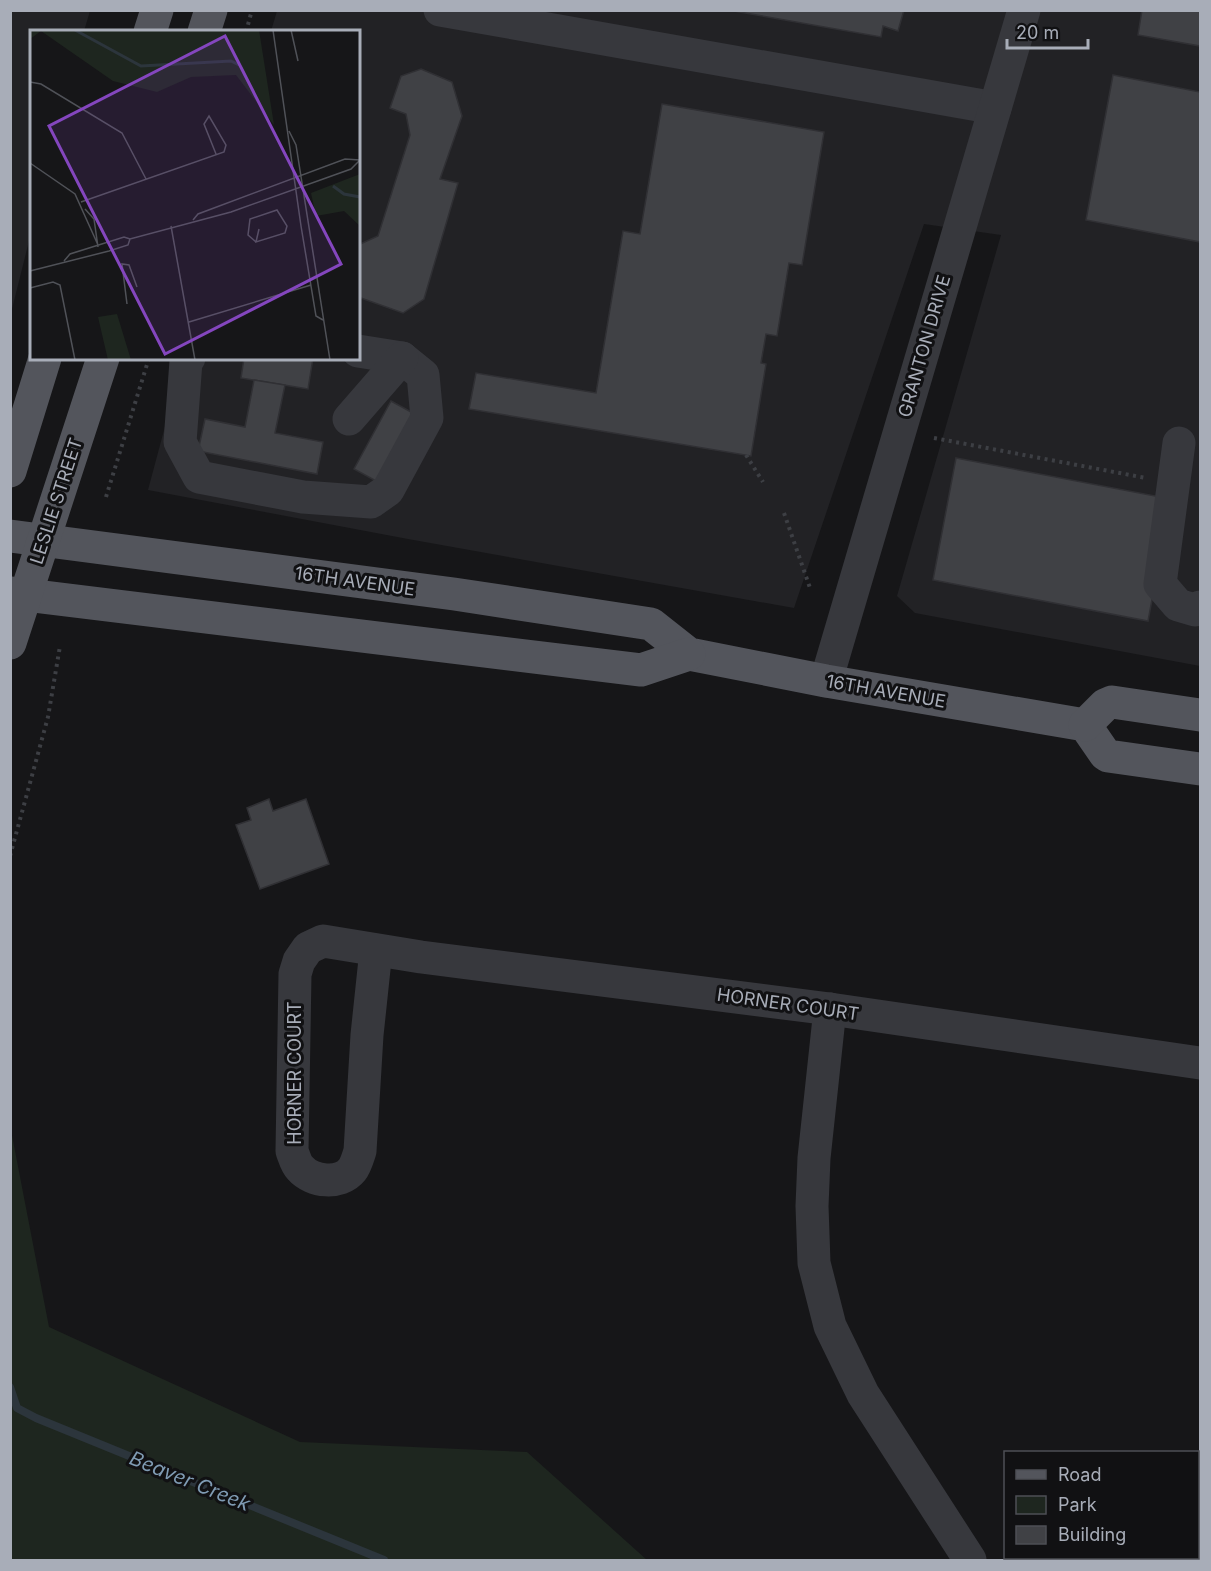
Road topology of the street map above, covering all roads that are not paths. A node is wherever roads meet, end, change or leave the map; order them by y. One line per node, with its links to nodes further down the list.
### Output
1 (157, 10): 5 (main road)
2 (211, 10): 6 (main road)
3 (440, 10): 7 (street)
4 (1024, 10): 7 (street, GRANTON DRIVE)
5 (151, 30)
6 (205, 30)
7 (995, 108): 22 (street, GRANTON DRIVE)
8 (360, 351): 9 (street)
9 (402, 358): 12 (street); 13 (street)
10 (44, 360): 15 (main road)
11 (102, 360): 17 (main road, LESLIE STREET)
12 (187, 360)
13 (349, 418)
14 (1179, 443): 19 (street)
15 (10, 471)
16 (10, 536): 17 (main road, 16TH AVENUE)
17 (43, 539): 18 (main road, LESLIE STREET); 21 (main road, 16TH AVENUE)
18 (18, 594): 20 (main road, LESLIE STREET); 21 (main road, 16TH AVENUE)
19 (1200, 607)
20 (10, 643)
21 (689, 654): 22 (main road, 16TH AVENUE)
22 (826, 681): 24 (main road, 16TH AVENUE)
23 (1200, 715): 24 (main road)
24 (1085, 725): 25 (main road)
25 (1200, 769)
26 (375, 950): 26 (street, HORNER COURT); 27 (street, HORNER COURT)
27 (830, 1009): 28 (street, HORNER COURT); 29 (street)
28 (1200, 1063)
29 (970, 1560)

